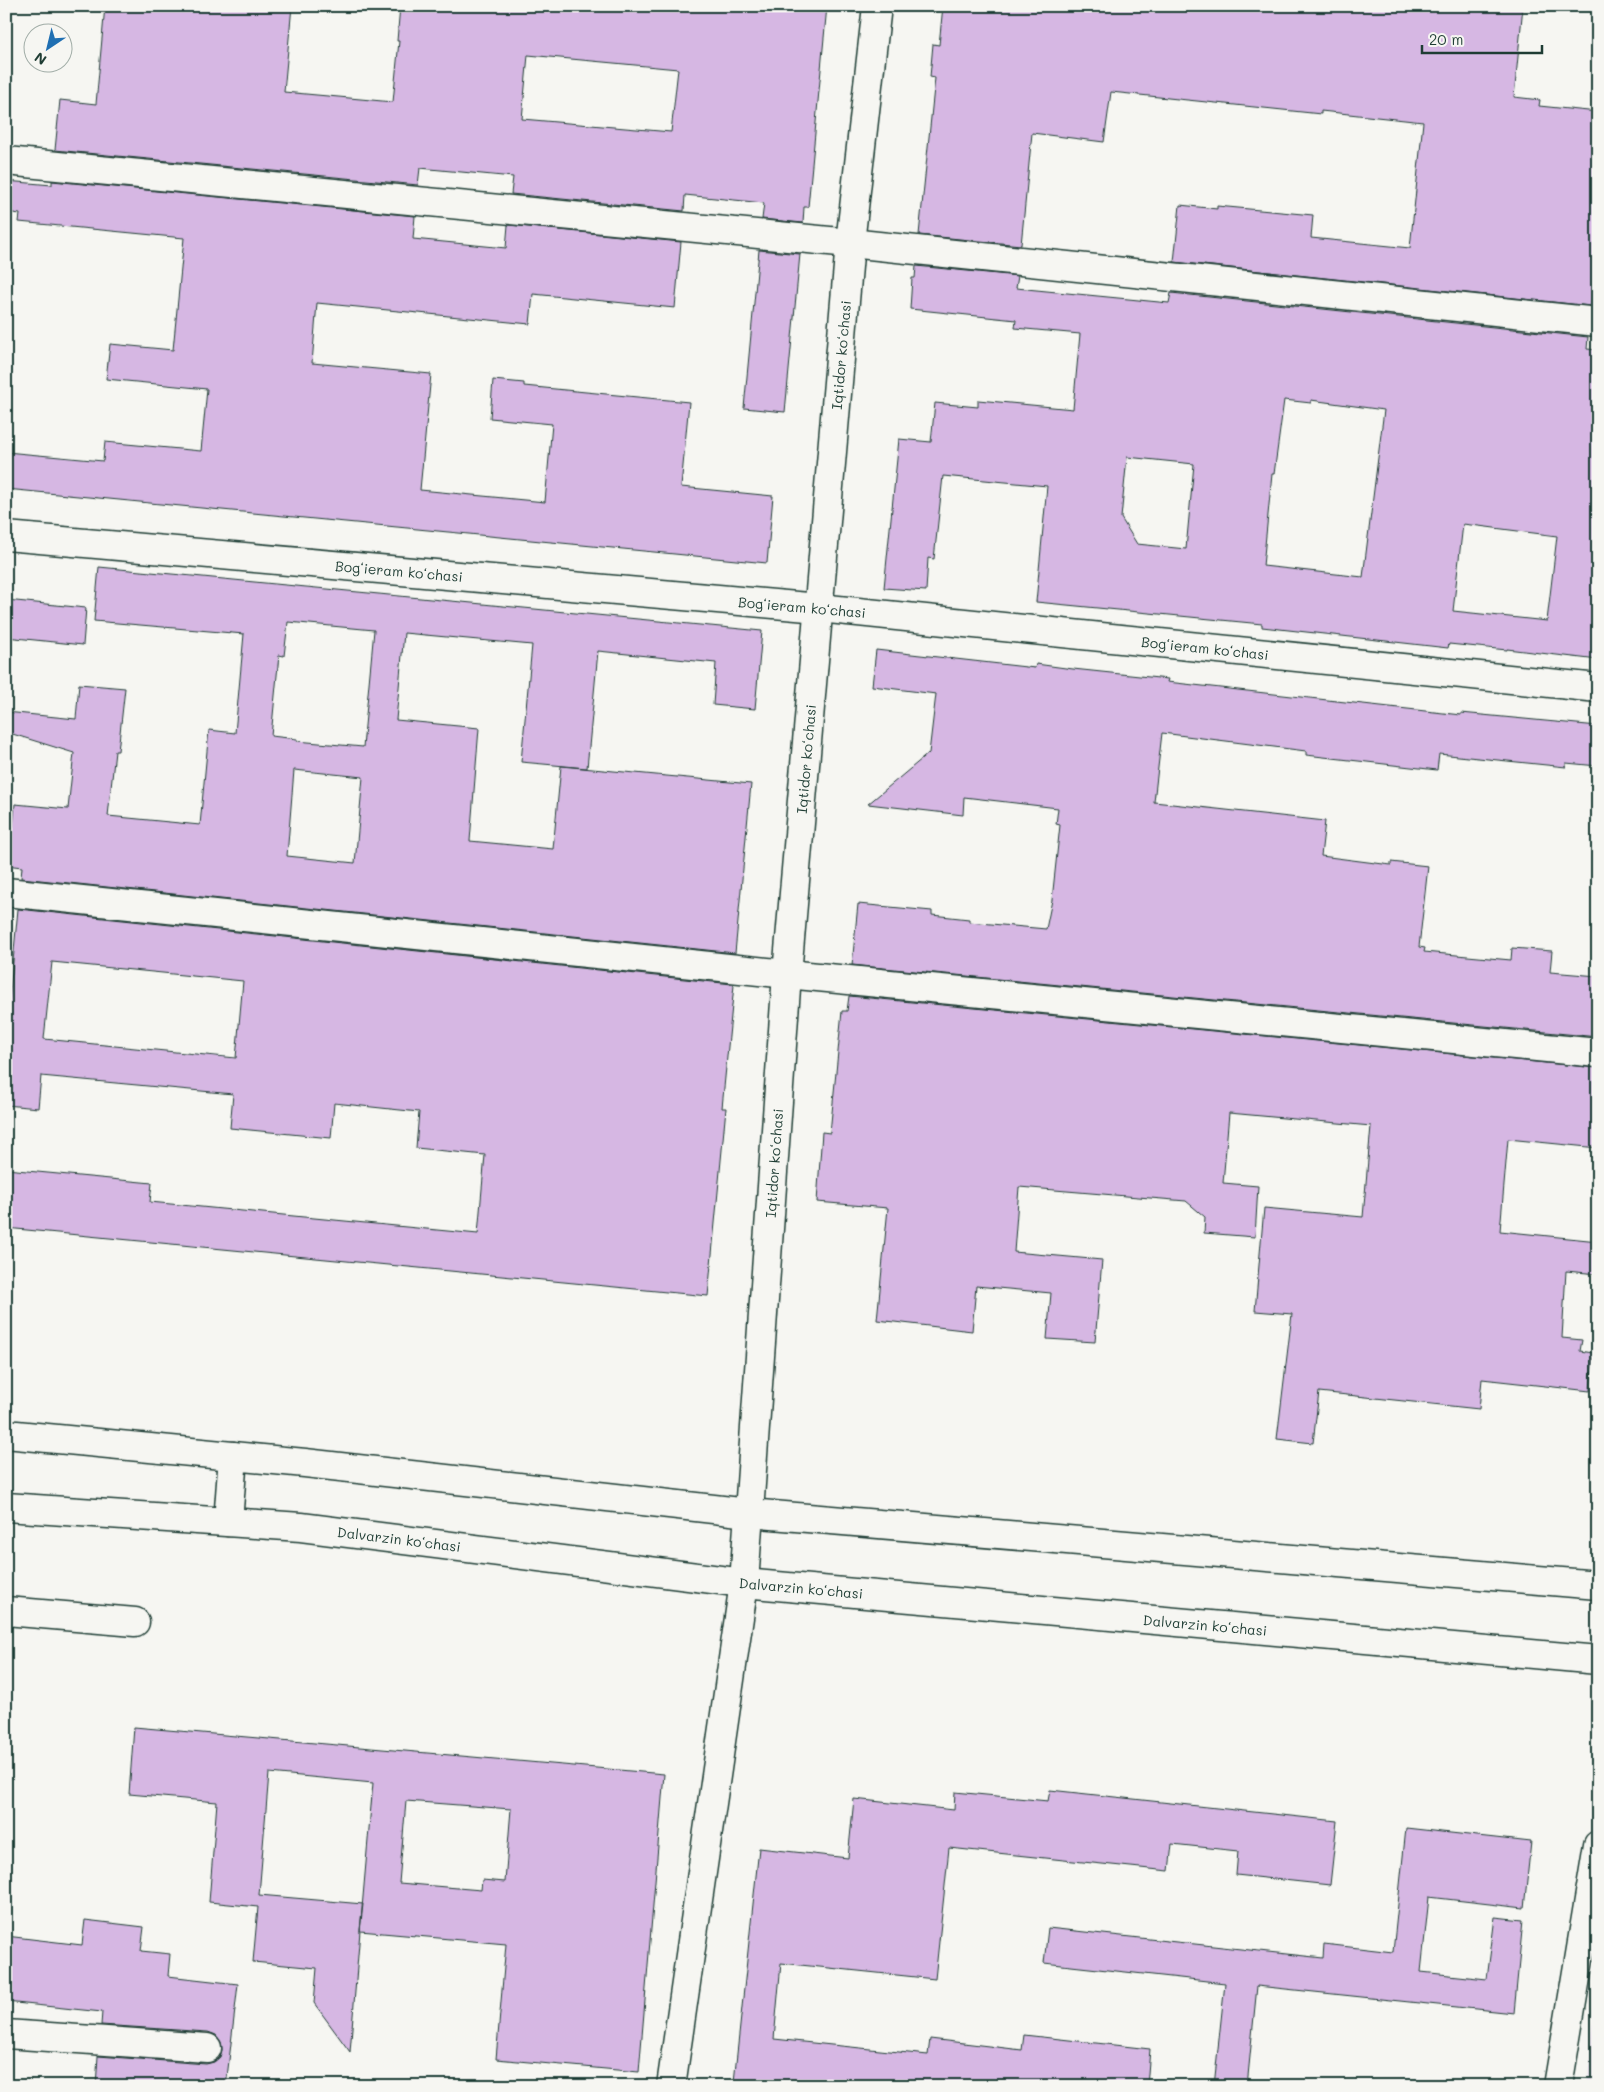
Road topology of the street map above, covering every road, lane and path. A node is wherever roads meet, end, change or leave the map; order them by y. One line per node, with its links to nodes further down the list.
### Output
1 (877, 6): 3 (street, Iqtidor koʻchasi)
2 (6, 161): 3 (street)
3 (850, 242): 4 (street); 6 (street, Iqtidor koʻchasi)
4 (1598, 322)
5 (6, 536): 6 (street, Bogʻieram koʻchasi)
6 (819, 608): 7 (street, Bogʻieram koʻchasi); 9 (street, Iqtidor koʻchasi)
7 (1598, 688)
8 (6, 892): 9 (street)
9 (787, 974): 10 (street); 14 (street, Iqtidor koʻchasi)
10 (1598, 1053)
11 (6, 1434): 12 (street)
12 (234, 1456): 14 (street); 15 (street)
13 (6, 1508): 15 (street, Dalvarzin koʻchasi)
14 (749, 1513): 16 (street, Iqtidor koʻchasi); 17 (street)
15 (228, 1522): 16 (street, Dalvarzin koʻchasi)
16 (744, 1583): 20 (street, Dalvarzin koʻchasi); 24 (street, Iqtidor koʻchasi)
17 (1598, 1584)
18 (6, 1611): 19 (street)
19 (136, 1622)
20 (1598, 1660)
21 (1598, 1845): 25 (street)
22 (6, 2034): 23 (street)
23 (207, 2048)
24 (670, 2086)
25 (1558, 2086)

